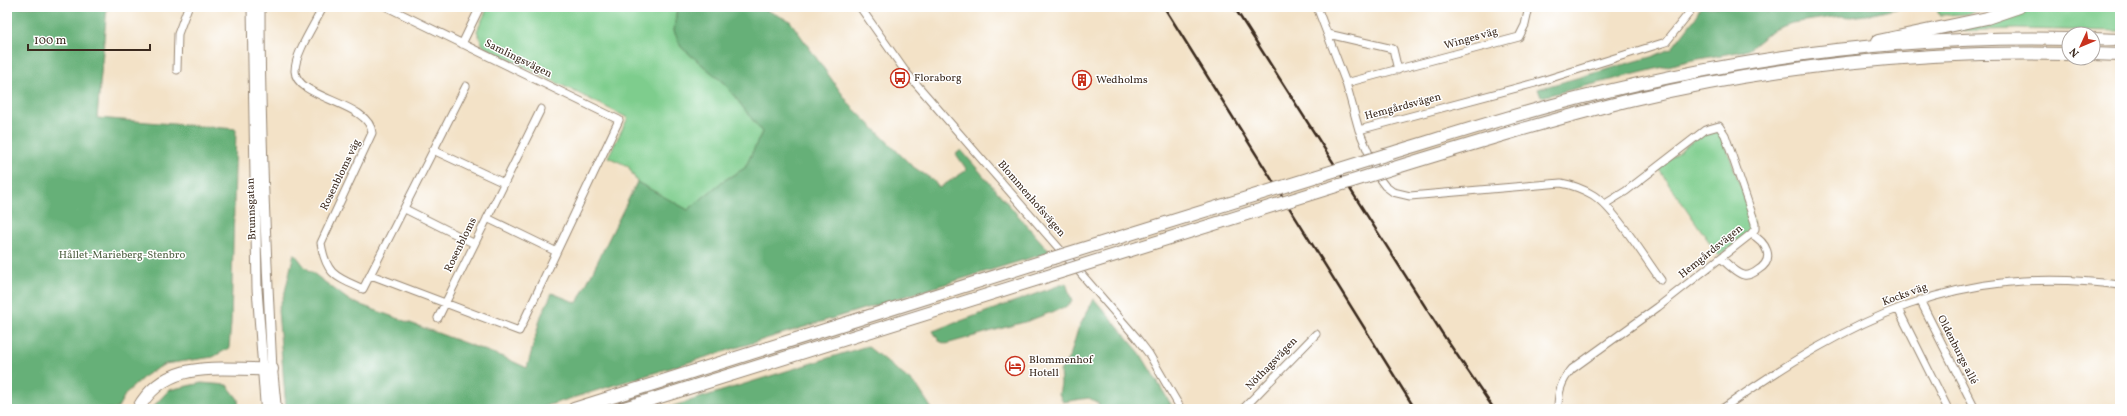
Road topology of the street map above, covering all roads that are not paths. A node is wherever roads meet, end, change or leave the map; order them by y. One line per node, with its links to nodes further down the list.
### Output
1 (188, 7): 21 (street)
2 (252, 7): 44 (main road, Brunnsgatan)
3 (260, 7): 44 (main road, Brunnsgatan)
4 (323, 7): 36 (street, Rosenbloms väg)
5 (387, 7): 16 (street, Samlingsvägen)
6 (480, 7): 16 (street)
7 (860, 7): 50 (street, Blommenhofsvägen)
8 (1317, 7): 12 (street)
9 (1529, 7): 22 (street, Winges väg)
10 (1692, 7): 26 (street, Hemgårdsvägen)
11 (2018, 7): 17 (highway)
12 (1328, 34): 22 (street); 23 (street)
13 (2061, 39): 17 (highway)
14 (2101, 39): 15 (highway)
15 (2120, 40)
16 (462, 44): 34 (street, Samlingsvägen)
17 (1832, 51): 48 (highway, bridge)
18 (2061, 54): 49 (highway, bridge)
19 (2101, 54): 20 (highway)
20 (2120, 55)
21 (177, 70)
22 (1398, 70): 23 (street, Winges väg)
23 (1346, 83): 26 (street)
24 (466, 86): 27 (street, Rosenbloms väg)
25 (541, 109): 28 (street, Rosenbloms)
26 (1359, 130): 29 (street, Hemgårdsvägen)
27 (433, 150): 28 (street); 30 (street, Rosenbloms väg)
28 (504, 183): 31 (street, Rosenbloms)
29 (1605, 204): 32 (street, Hemgårdsvägen); 37 (street, Hemgårdsvägen)
30 (405, 209): 33 (street); 36 (street, Rosenbloms väg)
31 (487, 218): 33 (street, Rosenbloms); 34 (street)
32 (1751, 234): 35 (street, Hemgårdsvägen); 35 (street)
33 (474, 243): 40 (street, Rosenbloms)
34 (555, 251): 40 (street)
35 (1721, 258): 52 (street, Hemgårdsvägen)
36 (371, 275): 40 (street)
37 (1660, 280)
38 (2120, 285): 39 (street, Kocks väg)
39 (1920, 300): 41 (street, Kocks väg); 55 (street, Oldenburgs allé)
40 (445, 303): 42 (street, Rosenbloms)
41 (1898, 309): 53 (street, Kocks väg); 54 (street)
42 (438, 318)
43 (1316, 334): 51 (street, Nöthagsvägen)
44 (267, 369): 45 (highway); 46 (main road, Brunnsgatan); 47 (main road, Brunnsgatan)
45 (138, 409)
46 (266, 409)
47 (276, 409)
48 (574, 409)
49 (620, 409)
50 (1181, 409)
51 (1243, 409)
52 (1558, 409)
53 (1722, 409)
54 (1948, 409)
55 (1975, 409)

